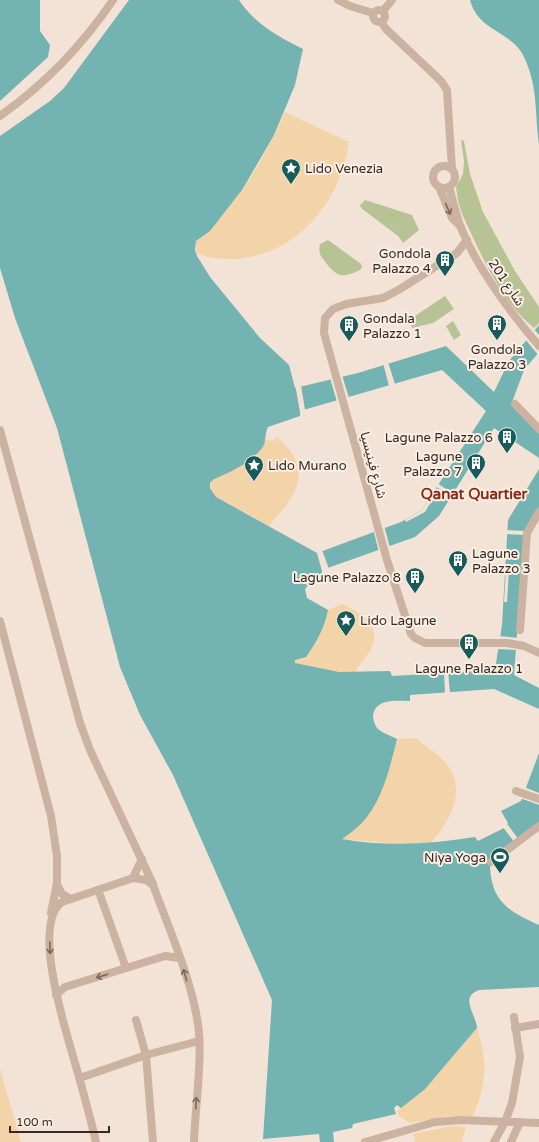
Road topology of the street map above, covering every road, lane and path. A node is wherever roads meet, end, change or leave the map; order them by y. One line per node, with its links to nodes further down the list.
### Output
1 (113, 0): 7 (street)
2 (338, 0): 5 (street)
3 (392, 0): 4 (street)
4 (383, 11): 5 (street); 6 (street)
5 (373, 13): 6 (street)
6 (381, 22): 8 (street)
7 (0, 116)
8 (450, 150): 9 (street); 10 (street)
9 (442, 166): 10 (street); 11 (street)
10 (452, 169): 12 (street)
11 (440, 187): 12 (street); 13 (street, شارع 201, one-way to 13)
12 (449, 187): 13 (street, شارع 201)
13 (461, 227): 14 (street, شارع 201)
14 (468, 240): 15 (street, شارع 201); 16 (street, شارع فينيسيا)
15 (474, 252): 16 (street, شارع فينيسيا); 17 (street, شارع 201)
16 (457, 253): 24 (street, شارع فينيسيا)
17 (539, 346)
18 (515, 404): 19 (street)
19 (539, 429)
20 (0, 430): 28 (street)
21 (539, 512): 23 (street)
22 (0, 621): 31 (street)
23 (520, 630)
24 (539, 653)
25 (516, 791): 26 (street)
26 (539, 800)
27 (539, 826): 29 (street)
28 (142, 859): 30 (street); 32 (street)
29 (491, 862)
30 (133, 878): 32 (street); 34 (street)
31 (57, 880): 34 (street); 35 (street)
32 (153, 885): 36 (street)
33 (100, 895): 37 (street)
34 (70, 899): 35 (street)
35 (50, 926): 38 (street, one-way to 38)
36 (180, 958): 37 (street); 43 (street, one-way to 36)
37 (126, 968): 38 (street, one-way to 38)
38 (56, 995): 45 (street)
39 (514, 1017): 42 (street)
40 (136, 1020): 44 (street)
41 (539, 1024): 42 (street)
42 (515, 1028): 46 (street)
43 (199, 1041): 44 (street); 51 (street, one-way to 43)
44 (146, 1055): 45 (street); 50 (street)
45 (80, 1078): 49 (street)
46 (505, 1122): 47 (street); 52 (street); 53 (street)
47 (520, 1122): 48 (street); 54 (street)
48 (539, 1123)
49 (96, 1142)
50 (153, 1142)
51 (194, 1142)
52 (365, 1142)
53 (494, 1142)
54 (511, 1142)

